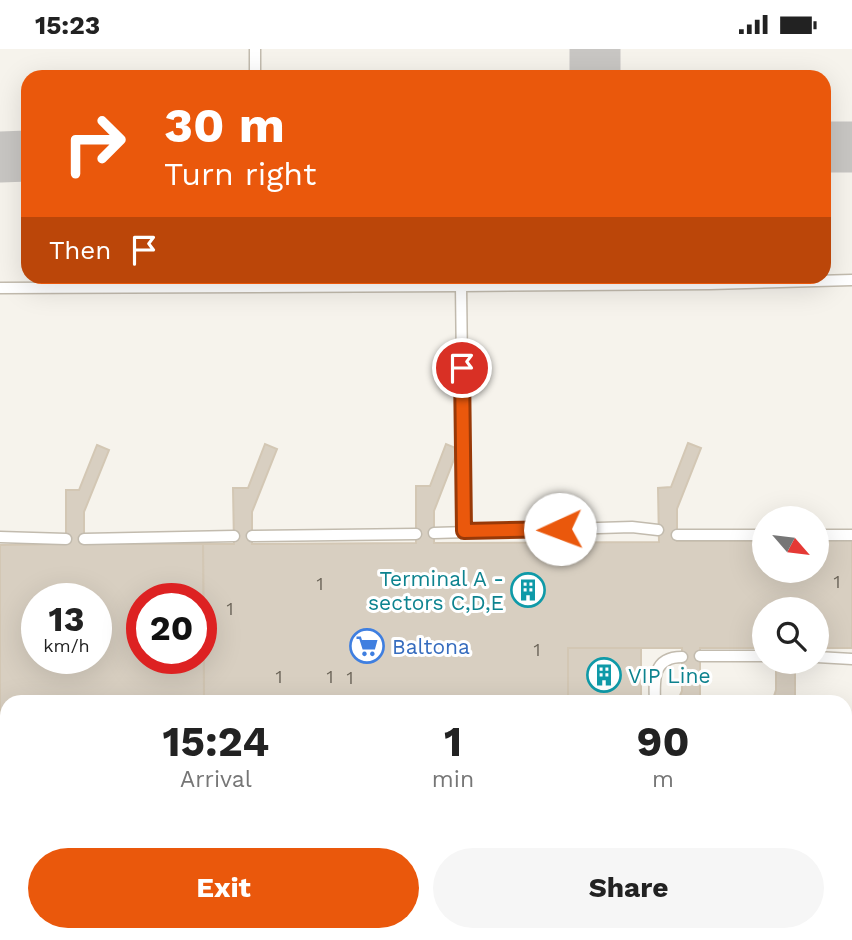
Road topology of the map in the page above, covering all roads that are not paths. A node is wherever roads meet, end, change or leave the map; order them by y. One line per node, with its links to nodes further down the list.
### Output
1 (255, 49): 2 (lane)
2 (255, 70)
3 (852, 280): 4 (lane)
4 (831, 281)
5 (173, 284): 9 (lane)
6 (360, 284): 8 (lane)
7 (710, 284): 8 (lane)
8 (461, 286): 11 (lane)
9 (0, 288)
10 (658, 530): 11 (lane)
11 (464, 531): 12 (lane)
12 (434, 533)
13 (416, 534): 19 (lane)
14 (677, 535): 15 (lane)
15 (752, 535)
16 (830, 535): 17 (lane)
17 (852, 535)
18 (234, 536): 22 (lane)
19 (252, 536)
20 (0, 537): 21 (lane)
21 (66, 539)
22 (84, 539)
23 (700, 656): 24 (lane)
24 (752, 656)
25 (682, 657): 28 (lane)
26 (829, 658): 27 (lane)
27 (852, 659)
28 (655, 695)

